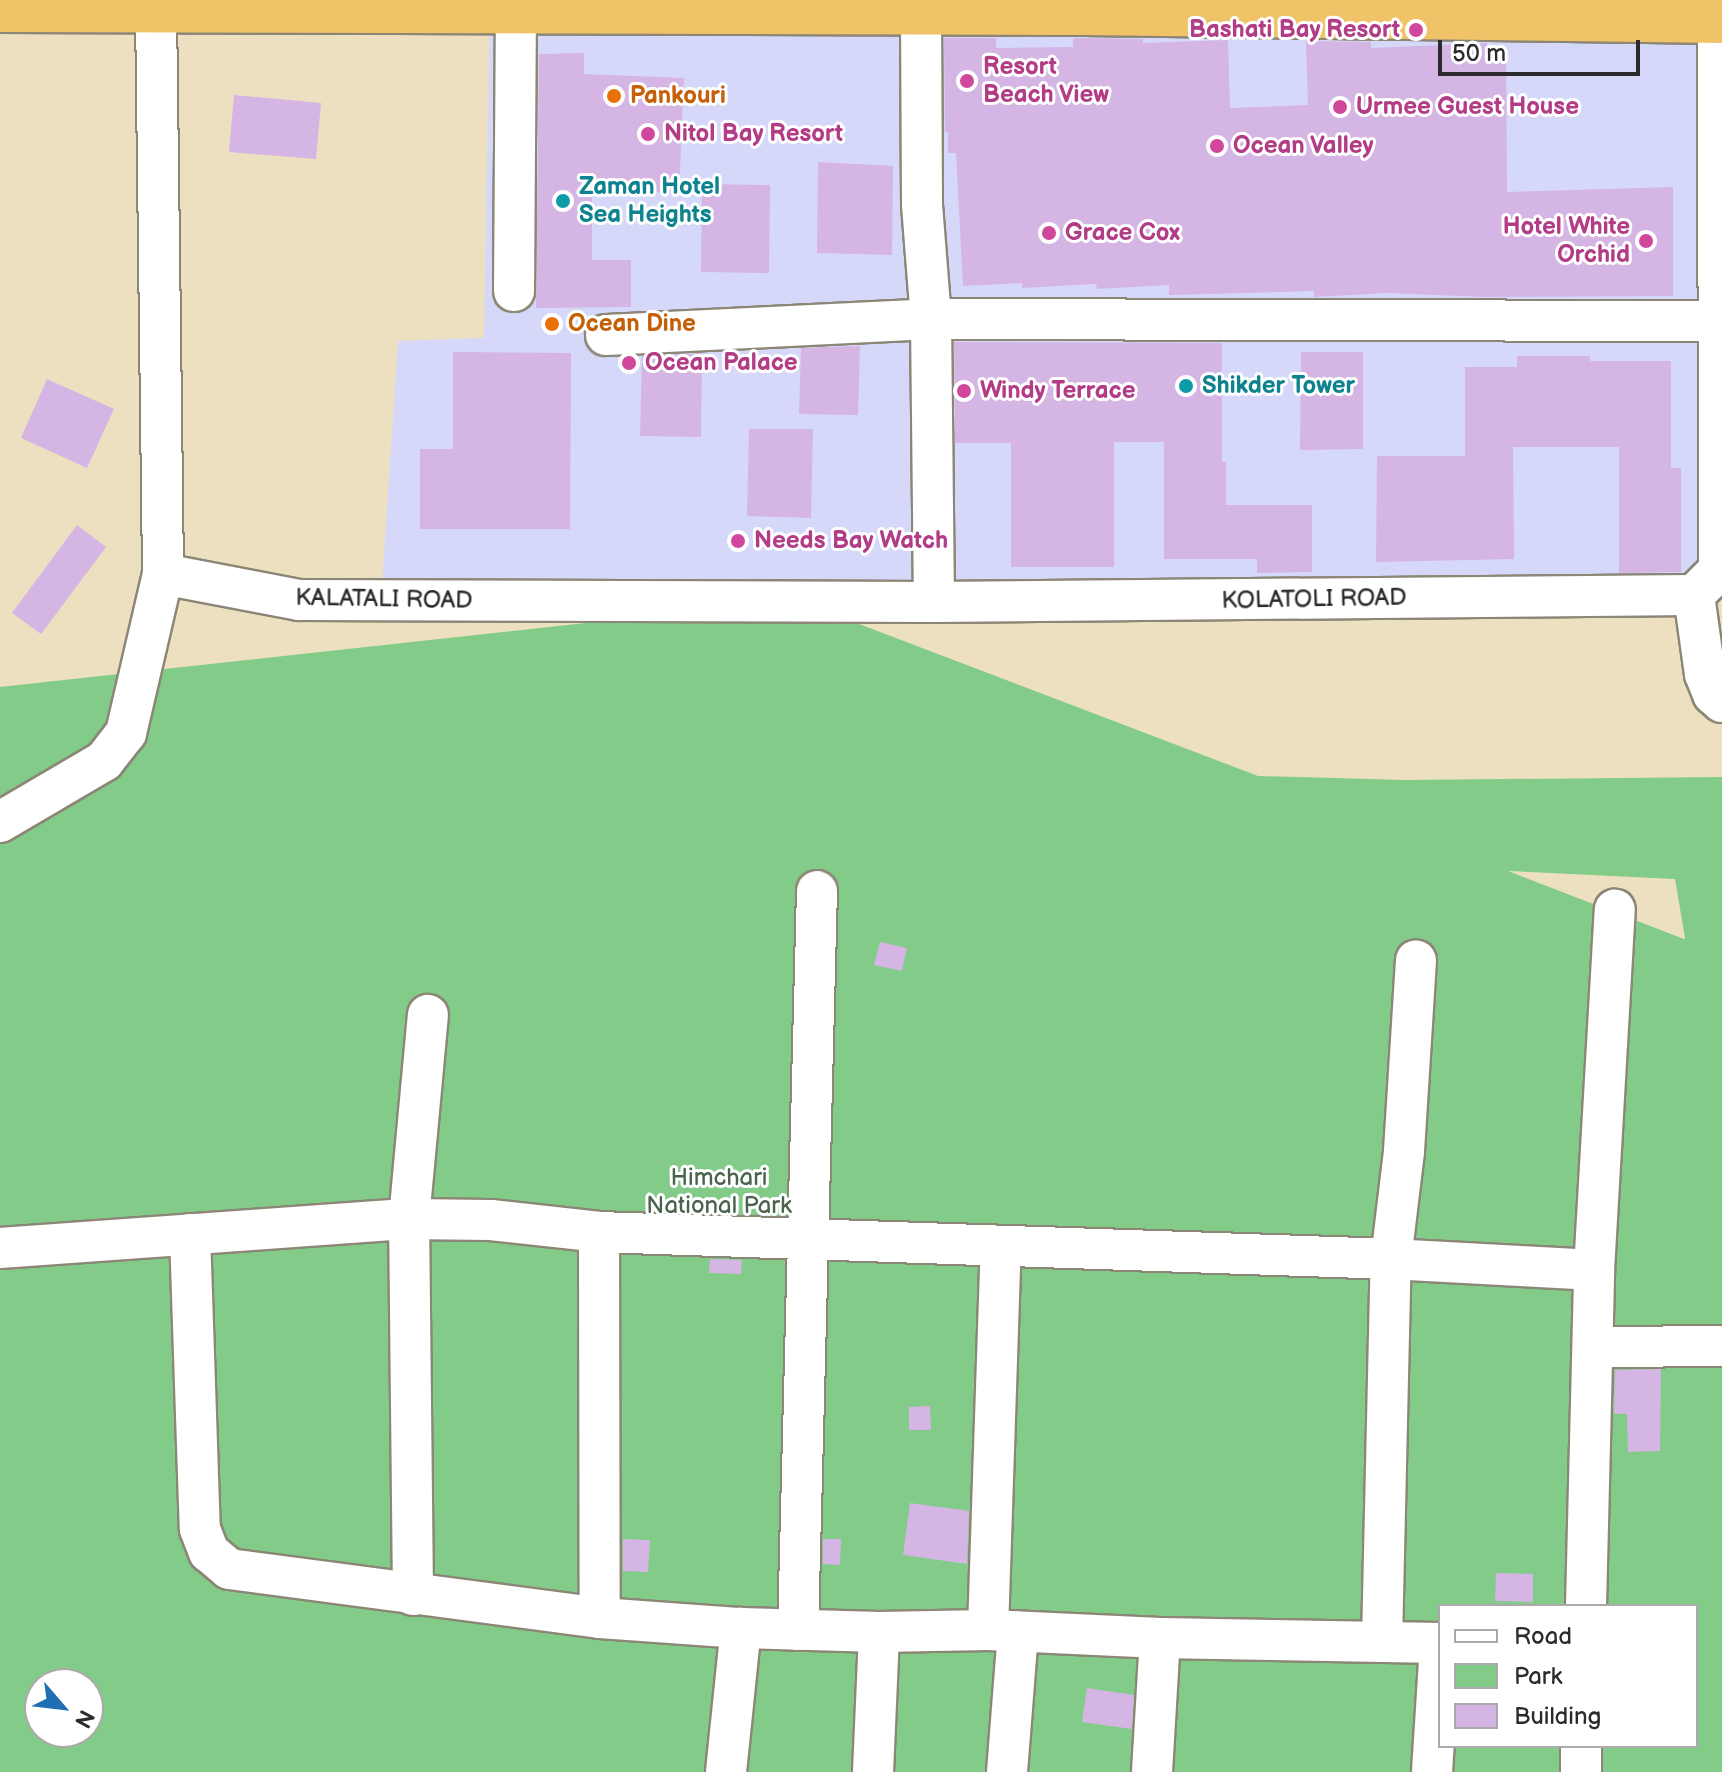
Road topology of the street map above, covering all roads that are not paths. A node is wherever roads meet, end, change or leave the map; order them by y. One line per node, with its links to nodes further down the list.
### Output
1 (1084, 6): 5 (highway); 6 (highway)
2 (156, 8): 3 (highway); 4 (highway); 11 (street)
3 (0, 10)
4 (516, 10): 5 (highway); 7 (street)
5 (921, 12): 8 (street)
6 (1720, 21): 9 (street)
7 (514, 291)
8 (931, 319): 9 (street); 10 (street); 13 (street)
9 (1719, 321): 12 (street)
10 (606, 335)
11 (163, 574): 13 (street, KALATALI ROAD); 15 (street)
12 (1712, 578): 13 (street, KOLATOLI ROAD); 14 (street)
13 (934, 602)
14 (1722, 702)
15 (0, 822)
16 (817, 891): 23 (street)
17 (1615, 910): 27 (street)
18 (1416, 960): 26 (street)
19 (428, 1015): 20 (street)
20 (409, 1219): 21 (street); 22 (street); 30 (street)
21 (599, 1232): 23 (street); 32 (street)
22 (190, 1234): 24 (street); 30 (street)
23 (808, 1241): 25 (street); 34 (street)
24 (0, 1248)
25 (1001, 1248): 26 (street); 35 (street)
26 (1391, 1259): 27 (street); 38 (street)
27 (1594, 1270): 29 (street)
28 (1722, 1346): 29 (street)
29 (1593, 1347): 31 (street)
30 (413, 1595): 32 (street)
31 (1586, 1604)
32 (600, 1618): 33 (street)
33 (741, 1628): 34 (street); 42 (street)
34 (798, 1630): 36 (street)
35 (1003, 1630): 36 (street); 37 (street); 44 (street)
36 (879, 1632): 43 (street)
37 (1160, 1638): 38 (street); 45 (street)
38 (1382, 1642): 39 (street)
39 (1438, 1644)
40 (1438, 1676): 46 (street)
41 (1581, 1748): 47 (street)
42 (726, 1772)
43 (873, 1772)
44 (1007, 1772)
45 (1152, 1772)
46 (1432, 1772)
47 (1581, 1772)

